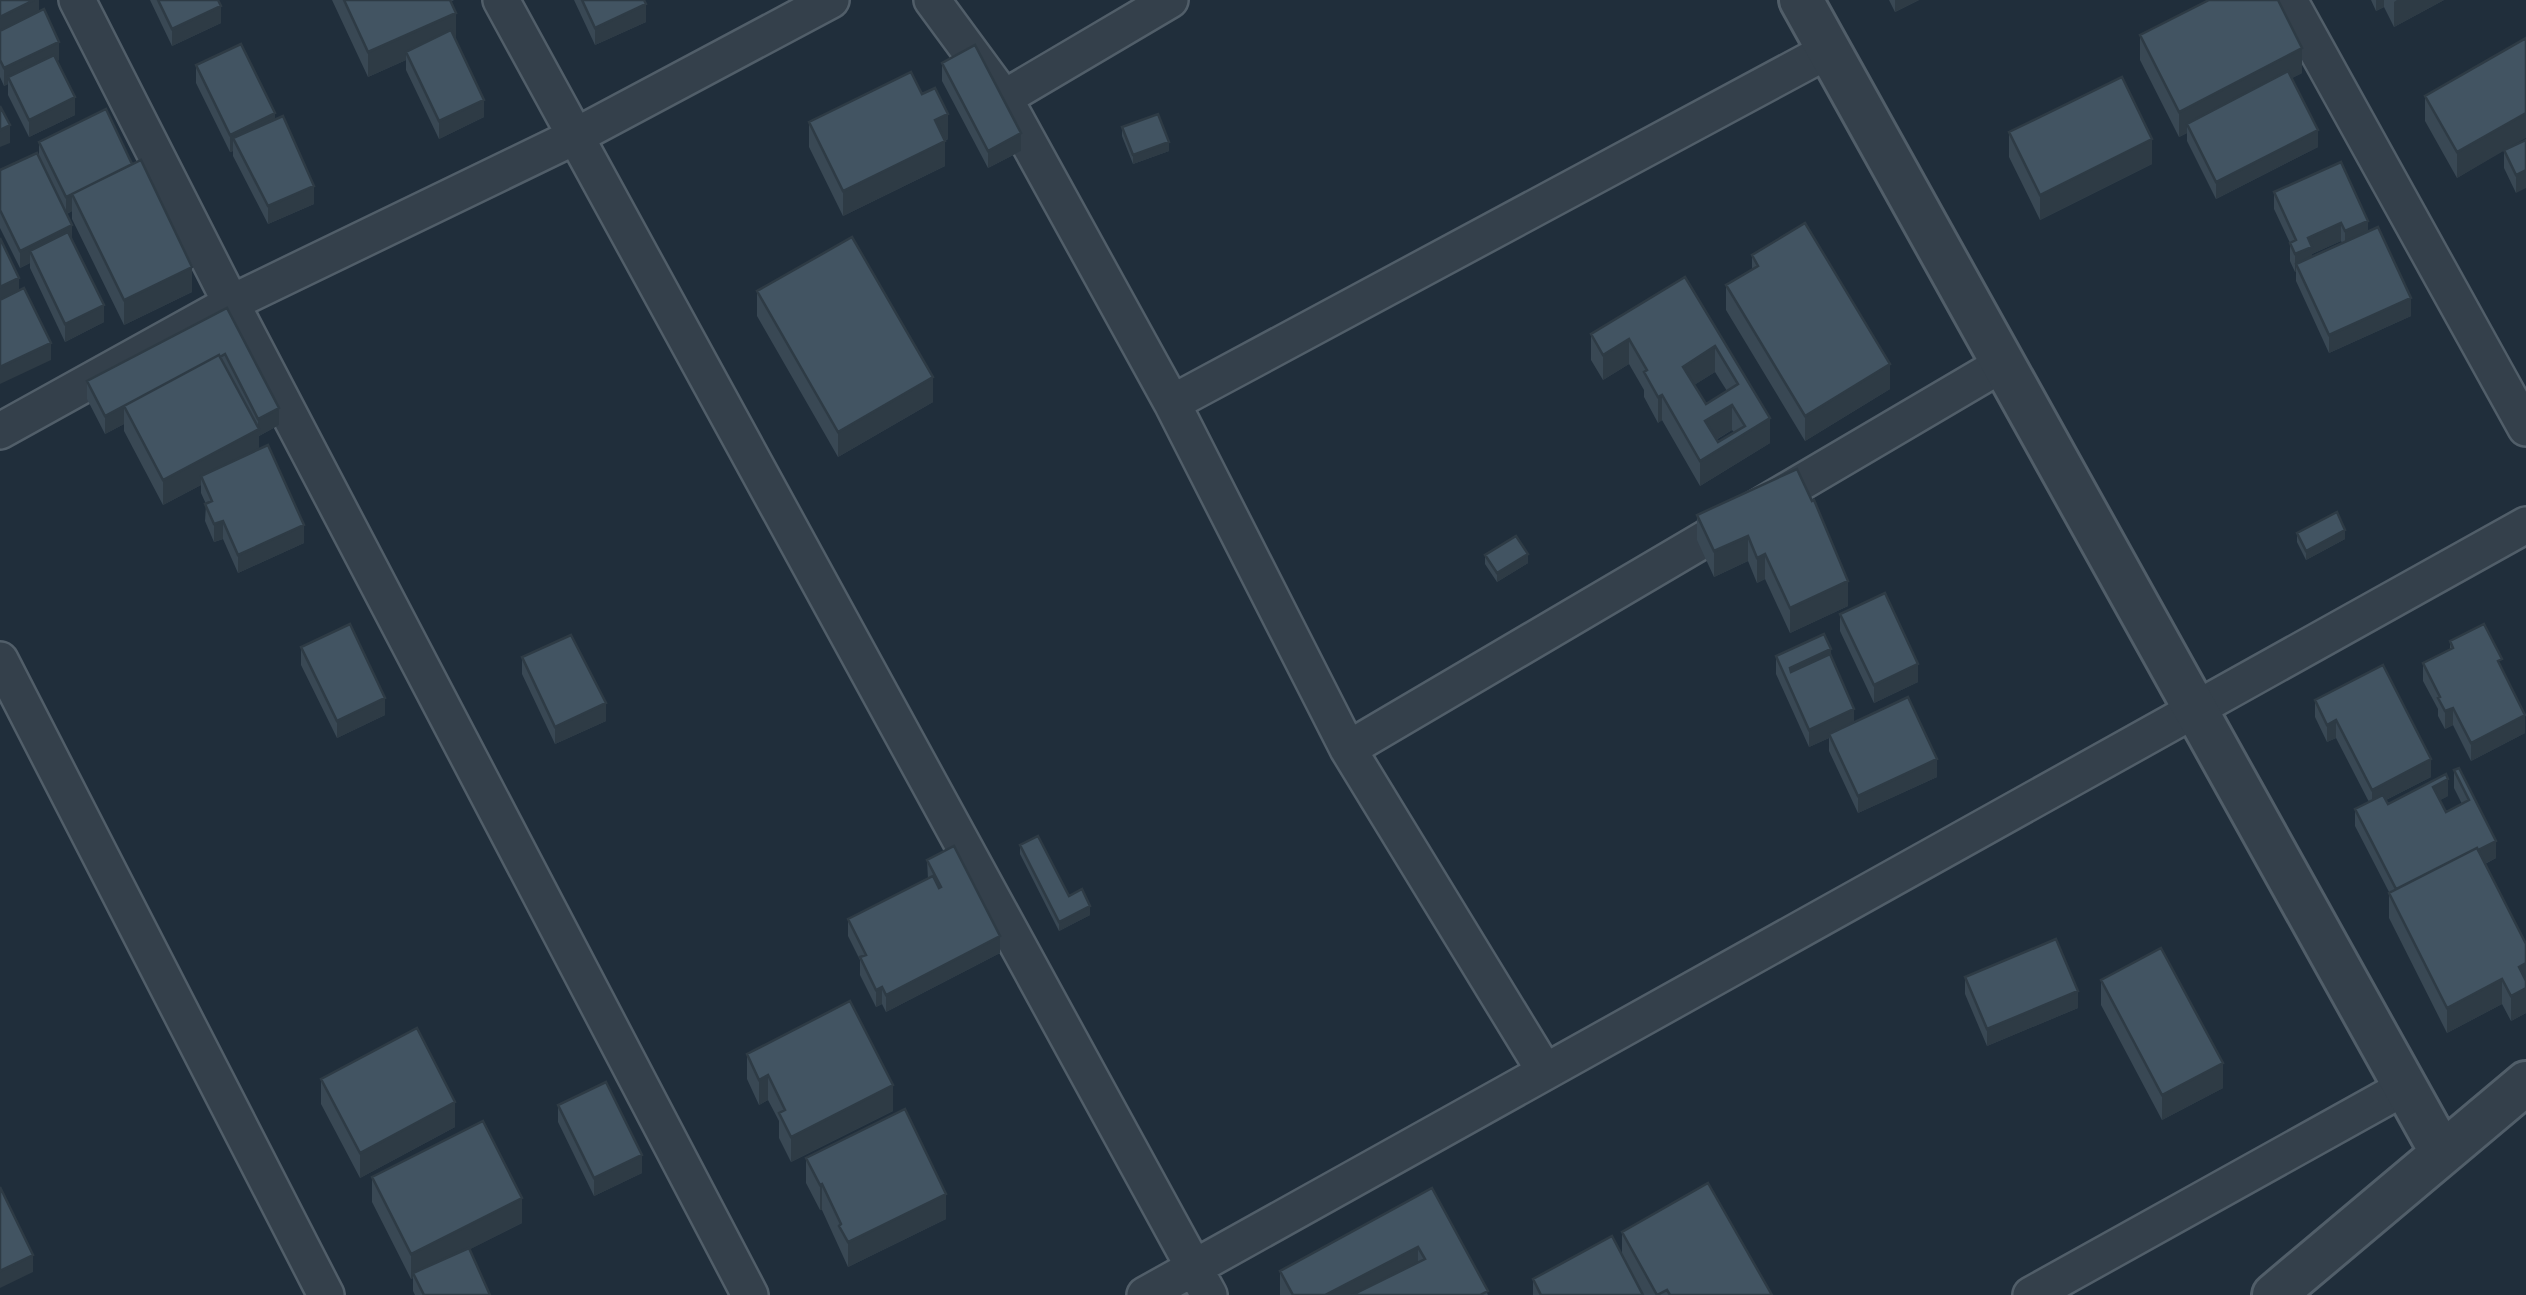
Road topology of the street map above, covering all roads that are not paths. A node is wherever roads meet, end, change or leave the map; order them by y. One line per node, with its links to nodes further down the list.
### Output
1 (77, 0): 11 (street)
2 (501, 0): 10 (street)
3 (830, 0): 10 (street)
4 (932, 0): 9 (street)
5 (1170, 0): 9 (street)
6 (1802, 0): 8 (street)
7 (2289, 0): 14 (street)
8 (1829, 50): 12 (street); 13 (street)
9 (1004, 98): 13 (street)
10 (576, 136): 11 (street); 24 (street)
11 (232, 303): 15 (street); 26 (street)
12 (2004, 364): 18 (street); 19 (street)
13 (1172, 403): 19 (street)
14 (2526, 428)
15 (0, 430)
16 (2526, 525): 18 (street)
17 (0, 660): 25 (street)
18 (2195, 708): 20 (street); 22 (street)
19 (1348, 749): 20 (street)
20 (1544, 1070): 24 (street)
21 (2526, 1082): 23 (street)
22 (2405, 1087): 23 (street); 28 (street)
23 (2442, 1153): 29 (street)
24 (1201, 1281): 27 (street)
25 (326, 1295)
26 (750, 1295)
27 (1144, 1295)
28 (2031, 1295)
29 (2274, 1295)

